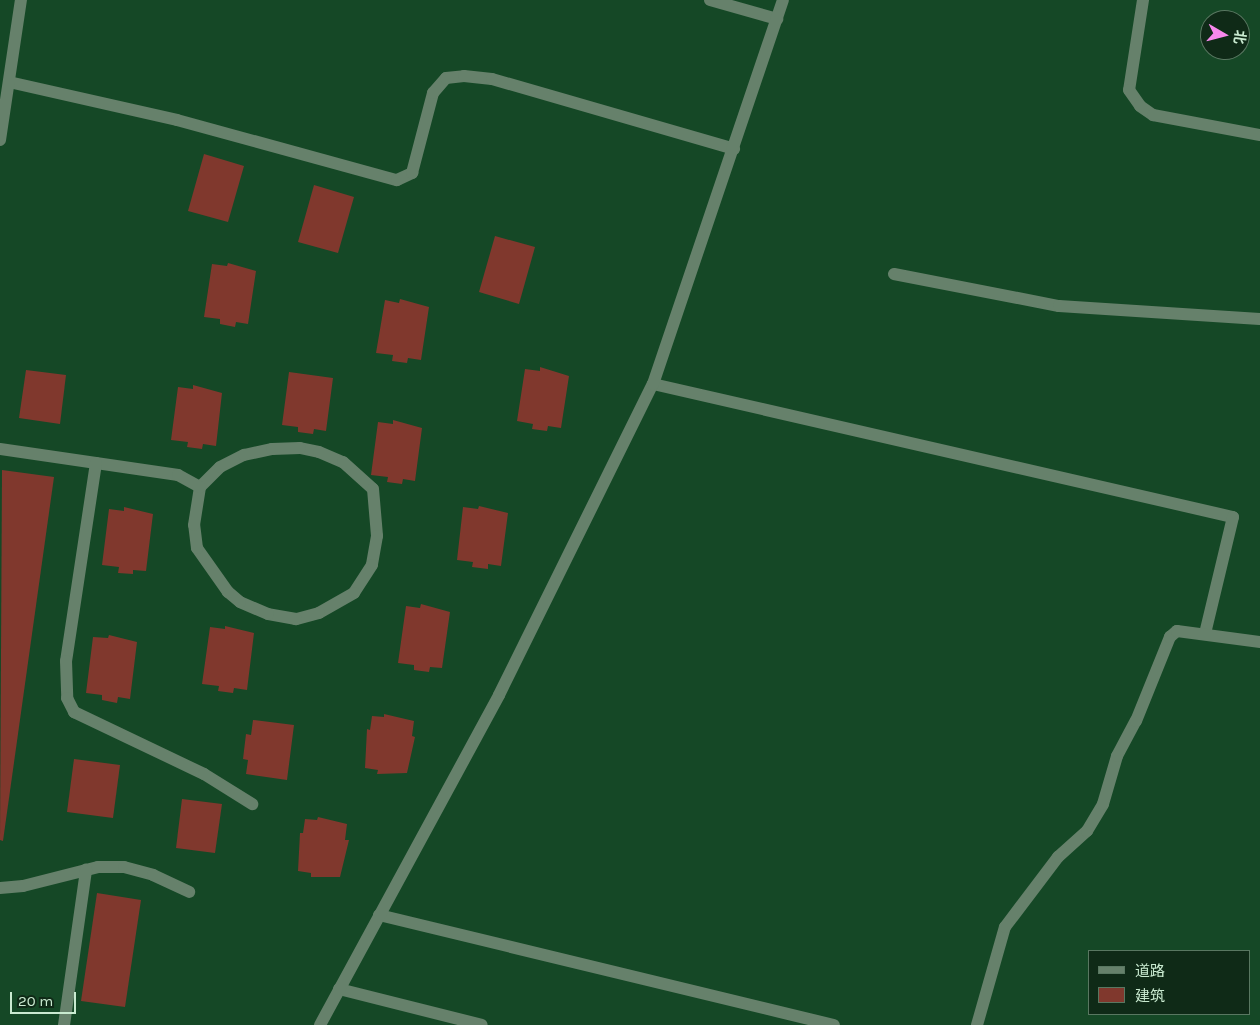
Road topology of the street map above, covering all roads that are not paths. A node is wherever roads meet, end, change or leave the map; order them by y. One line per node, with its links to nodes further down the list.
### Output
1 (21, 0): 6 (street)
2 (710, 0): 5 (street)
3 (783, 0): 5 (street)
4 (1144, 0): 7 (street)
5 (777, 19): 9 (street)
6 (9, 82): 8 (street); 9 (street)
7 (1260, 136)
8 (0, 140)
9 (734, 149): 12 (street)
10 (894, 274): 11 (street)
11 (1260, 320)
12 (653, 384): 16 (street); 22 (street)
13 (0, 449): 14 (street)
14 (96, 463): 15 (street); 18 (street)
15 (200, 487): 15 (street)
16 (1205, 634): 17 (street); 28 (street)
17 (1260, 642)
18 (252, 804)
19 (86, 870): 20 (street); 21 (street); 24 (street)
20 (0, 888)
21 (189, 892)
22 (379, 915): 23 (street); 27 (street)
23 (340, 989): 25 (street); 26 (street)
24 (64, 1025)
25 (320, 1025)
26 (482, 1025)
27 (834, 1025)
28 (978, 1025)

